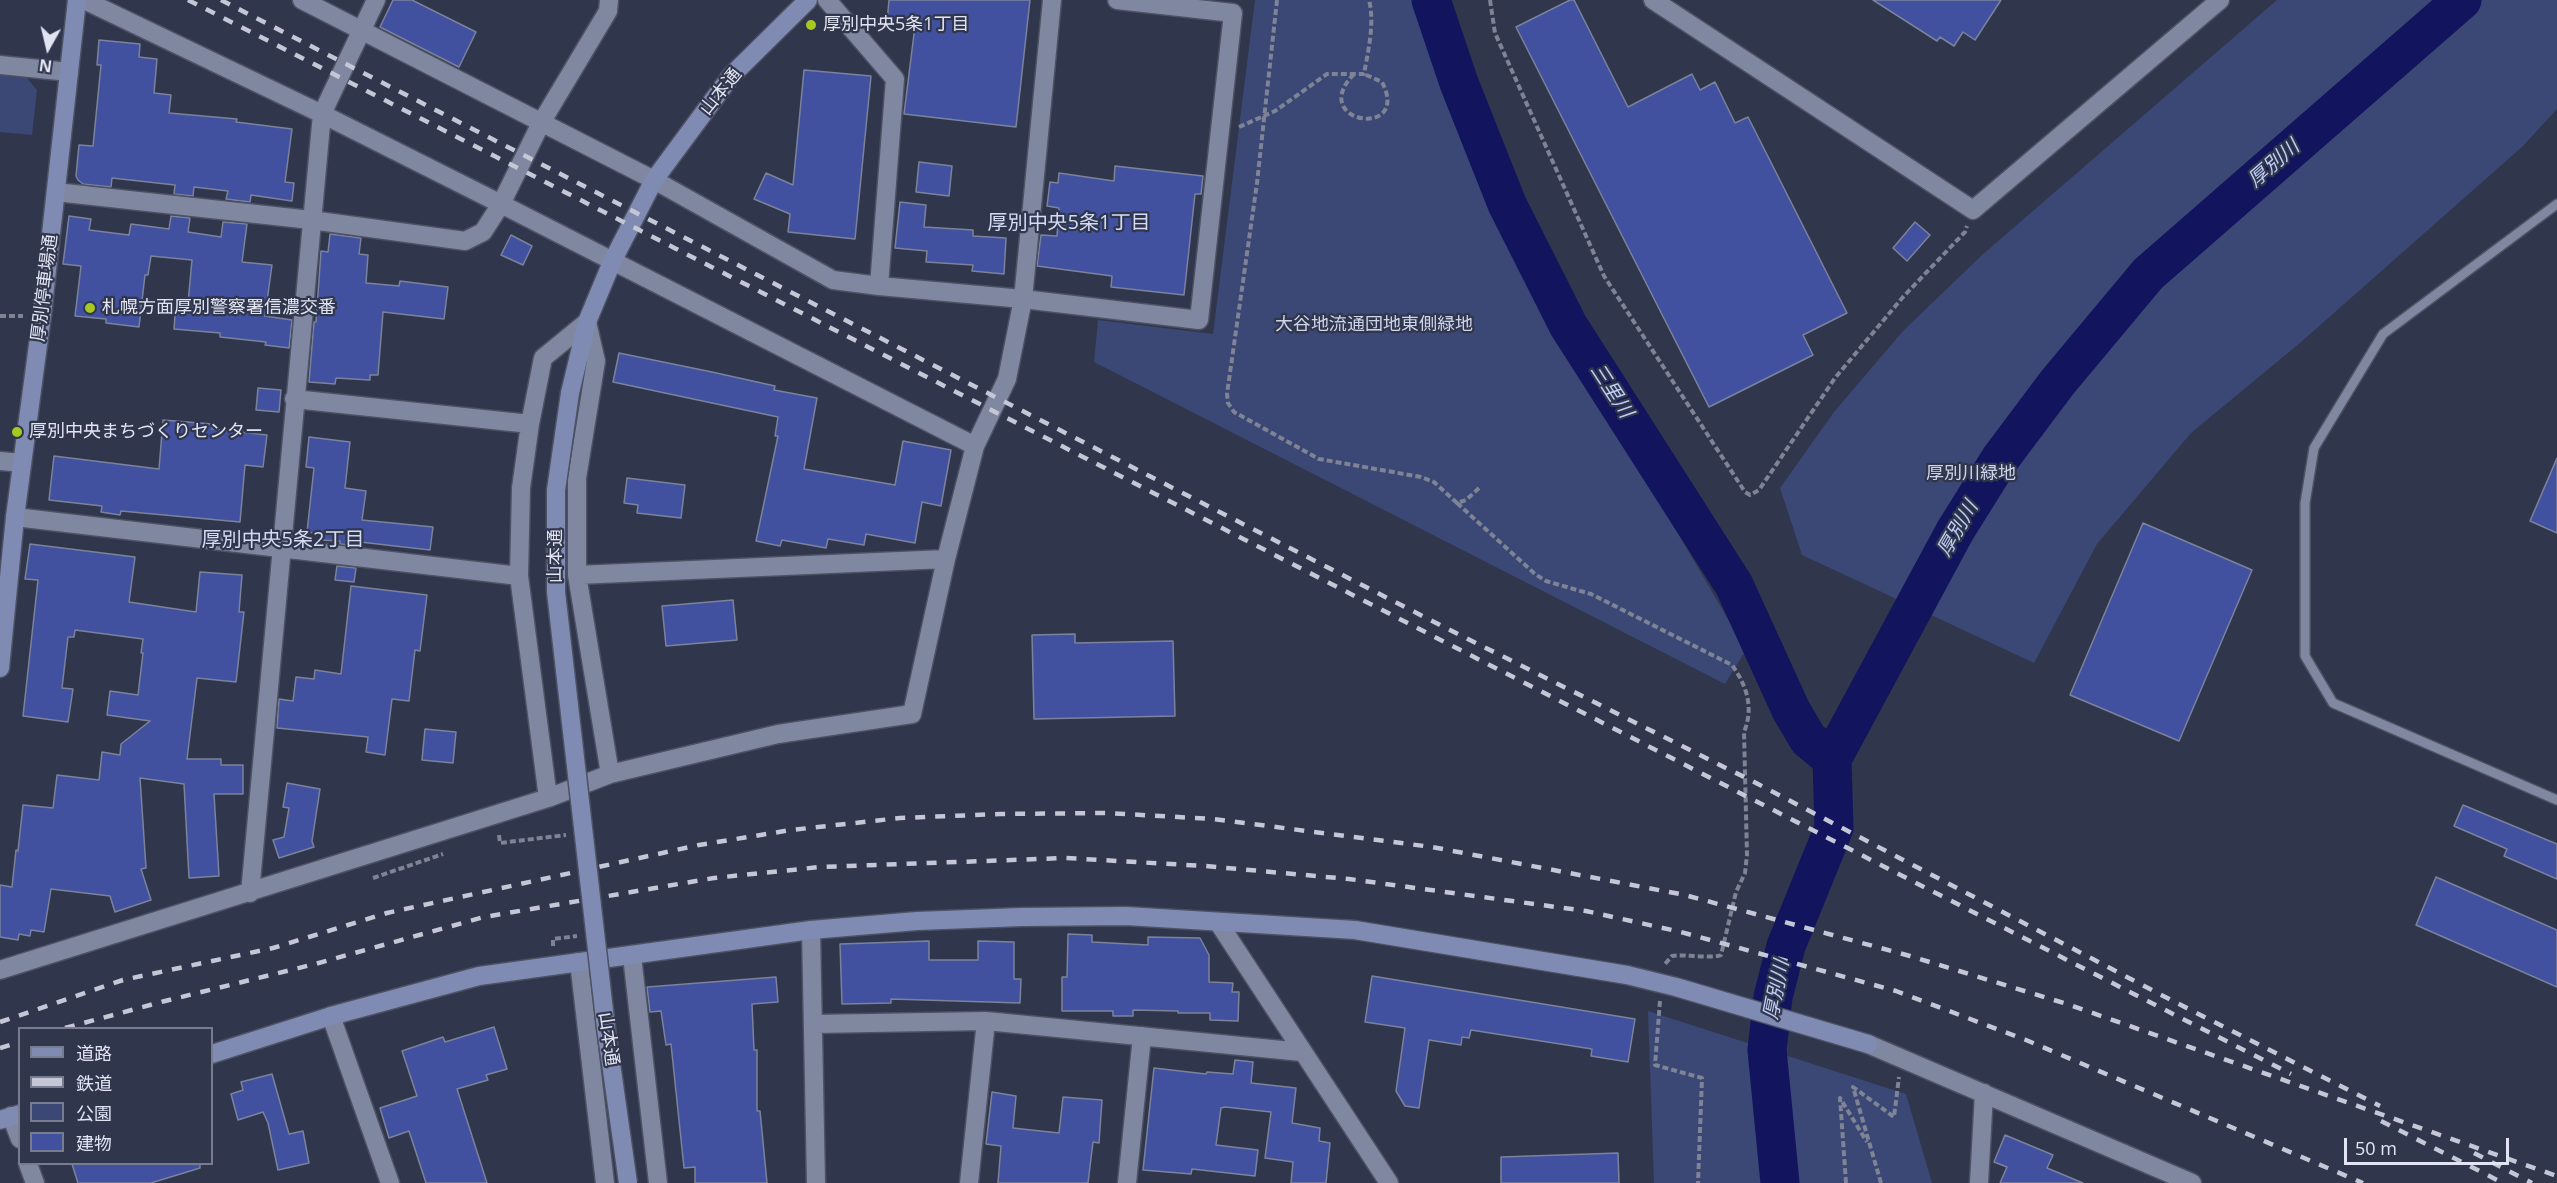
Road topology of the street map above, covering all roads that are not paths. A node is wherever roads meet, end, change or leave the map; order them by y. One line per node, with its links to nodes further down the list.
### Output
1 (77, 0): 14 (street, 厚別停車場通)
2 (84, 0): 15 (street)
3 (302, 0): 12 (street)
4 (376, 0): 12 (street)
5 (609, 0): 16 (street)
6 (808, 0): 17 (street, 山本通)
7 (827, 0): 23 (street)
8 (1052, 0): 24 (street)
9 (1117, 0): 24 (street)
10 (1653, 0): 11 (street)
11 (2220, 0)
12 (362, 31): 15 (street); 16 (street)
13 (0, 65): 14 (street)
14 (69, 72): 18 (street, 厚別停車場通)
15 (322, 114): 19 (street); 21 (street)
16 (541, 123): 17 (street); 19 (street)
17 (654, 180): 22 (street, 山本通); 23 (street)
18 (56, 192): 21 (street); 30 (street, 厚別停車場通)
19 (501, 204): 21 (street); 22 (street)
20 (2557, 204): 40 (lane)
21 (311, 220): 26 (street)
22 (612, 262): 25 (street, 山本通); 28 (street)
23 (879, 286): 24 (street)
24 (1023, 299): 28 (street)
25 (587, 322): 27 (street); 35 (street); 60 (street, 山本通, bridge)
26 (294, 399): 27 (street); 32 (street)
27 (530, 424): 36 (street)
28 (975, 446): 33 (street)
29 (0, 461): 30 (street)
30 (22, 463): 31 (street, 厚別停車場通)
31 (15, 517): 32 (street); 34 (street, 厚別停車場通)
32 (281, 548): 36 (street); 41 (street)
33 (946, 559): 35 (street); 38 (street)
34 (5, 575): 37 (street, 厚別停車場通)
35 (577, 575): 38 (street)
36 (519, 576): 39 (street)
37 (0, 668)
38 (610, 774): 39 (street)
39 (548, 798): 41 (street)
40 (2557, 800)
41 (250, 893): 46 (street)
42 (1218, 922): 43 (street); 51 (street); 53 (street)
43 (811, 930): 44 (street); 49 (street)
44 (632, 956): 45 (street); 61 (street)
45 (579, 962): 47 (street); 59 (street)
46 (0, 970)
47 (331, 1016): 52 (street); 58 (street)
48 (986, 1021): 49 (street); 50 (street); 63 (street)
49 (814, 1024): 62 (street)
50 (1142, 1036): 51 (street); 64 (street)
51 (1302, 1052): 65 (street)
52 (213, 1054)
53 (1984, 1094): 66 (street); 67 (street)
54 (10, 1117): 55 (street)
55 (18, 1135)
56 (28, 1165): 57 (street)
57 (35, 1183)
58 (390, 1183)
59 (605, 1183)
60 (628, 1183)
61 (658, 1183)
62 (816, 1183)
63 (969, 1183)
64 (1130, 1183)
65 (1389, 1183)
66 (1979, 1183)
67 (2192, 1183)

